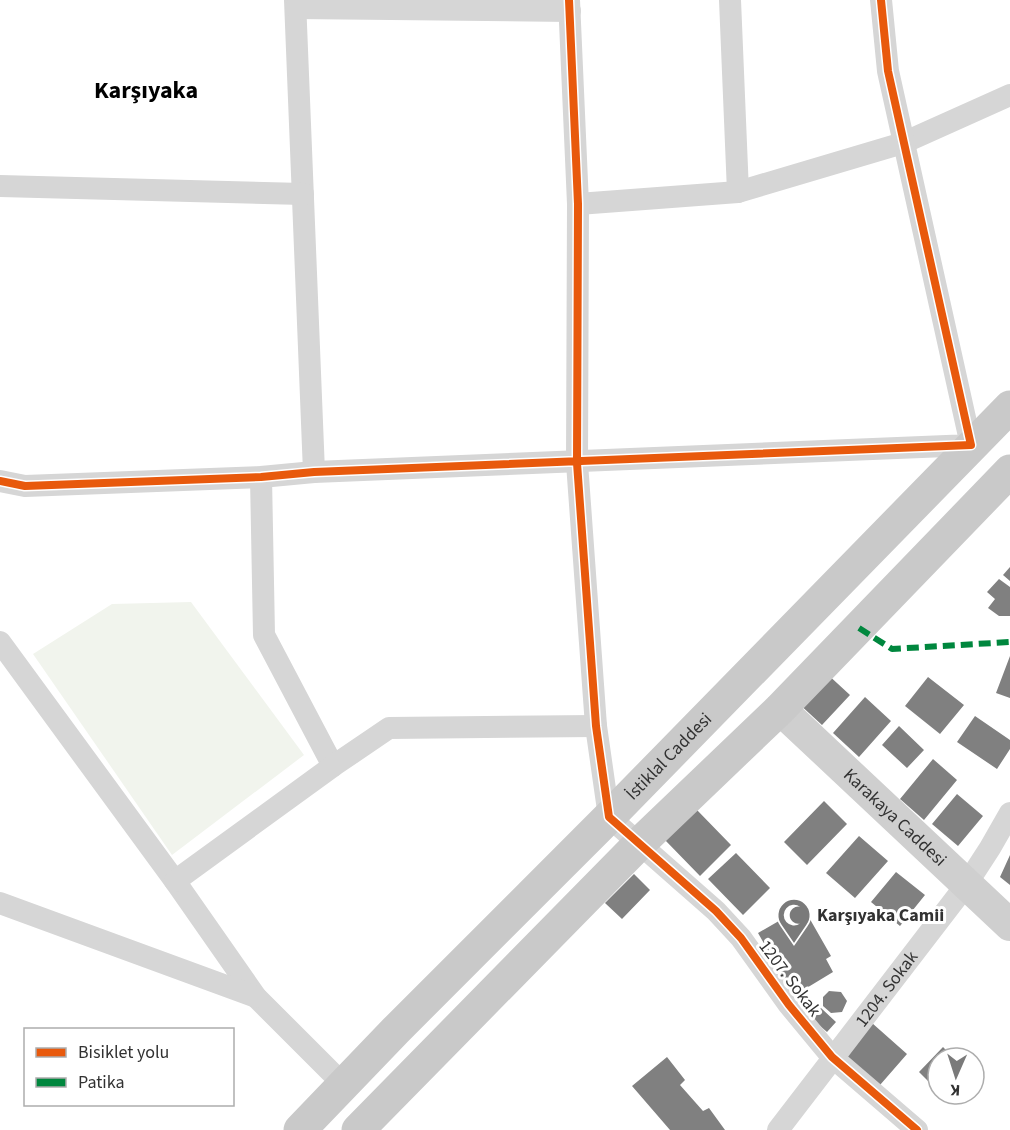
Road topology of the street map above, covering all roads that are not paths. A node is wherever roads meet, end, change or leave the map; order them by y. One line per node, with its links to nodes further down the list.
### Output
1 (730, 0): 8 (street)
2 (881, 0): 6 (street)
3 (296, 4): 4 (street); 9 (street)
4 (569, 6): 10 (street)
5 (1010, 95): 6 (street)
6 (903, 143): 8 (street); 12 (street)
7 (0, 186): 9 (street)
8 (738, 192): 10 (street)
9 (303, 194): 15 (street)
10 (579, 204): 13 (street)
11 (1010, 407): 12 (main road, İstiklal Caddesi)
12 (971, 445): 13 (street); 23 (main road, İstiklal Caddesi)
13 (577, 463): 15 (street); 20 (street)
14 (1010, 471): 19 (main road)
15 (314, 472): 16 (street)
16 (261, 477): 17 (street); 21 (street)
17 (0, 481)
18 (0, 642): 25 (street)
19 (780, 709): 24 (main road); 26 (street, Karakaya Caddesi)
20 (596, 726): 21 (street); 23 (street)
21 (333, 766): 25 (street)
22 (1010, 813): 26 (street, 1204. Sokak)
23 (609, 817): 24 (street, 1207. Sokak); 31 (main road, İstiklal Caddesi)
24 (640, 843): 30 (street, 1207. Sokak); 32 (main road)
25 (175, 881): 29 (street)
26 (966, 885): 28 (street, Karakaya Caddesi); 30 (street, 1204. Sokak)
27 (0, 903): 29 (street)
28 (1010, 925)
29 (256, 997): 31 (street)
30 (832, 1057): 34 (street, 1204. Sokak); 35 (street, 1207. Sokak)
31 (343, 1084): 33 (main road, İstiklal Caddesi)
32 (364, 1128)
33 (300, 1130)
34 (778, 1130)
35 (917, 1130)

